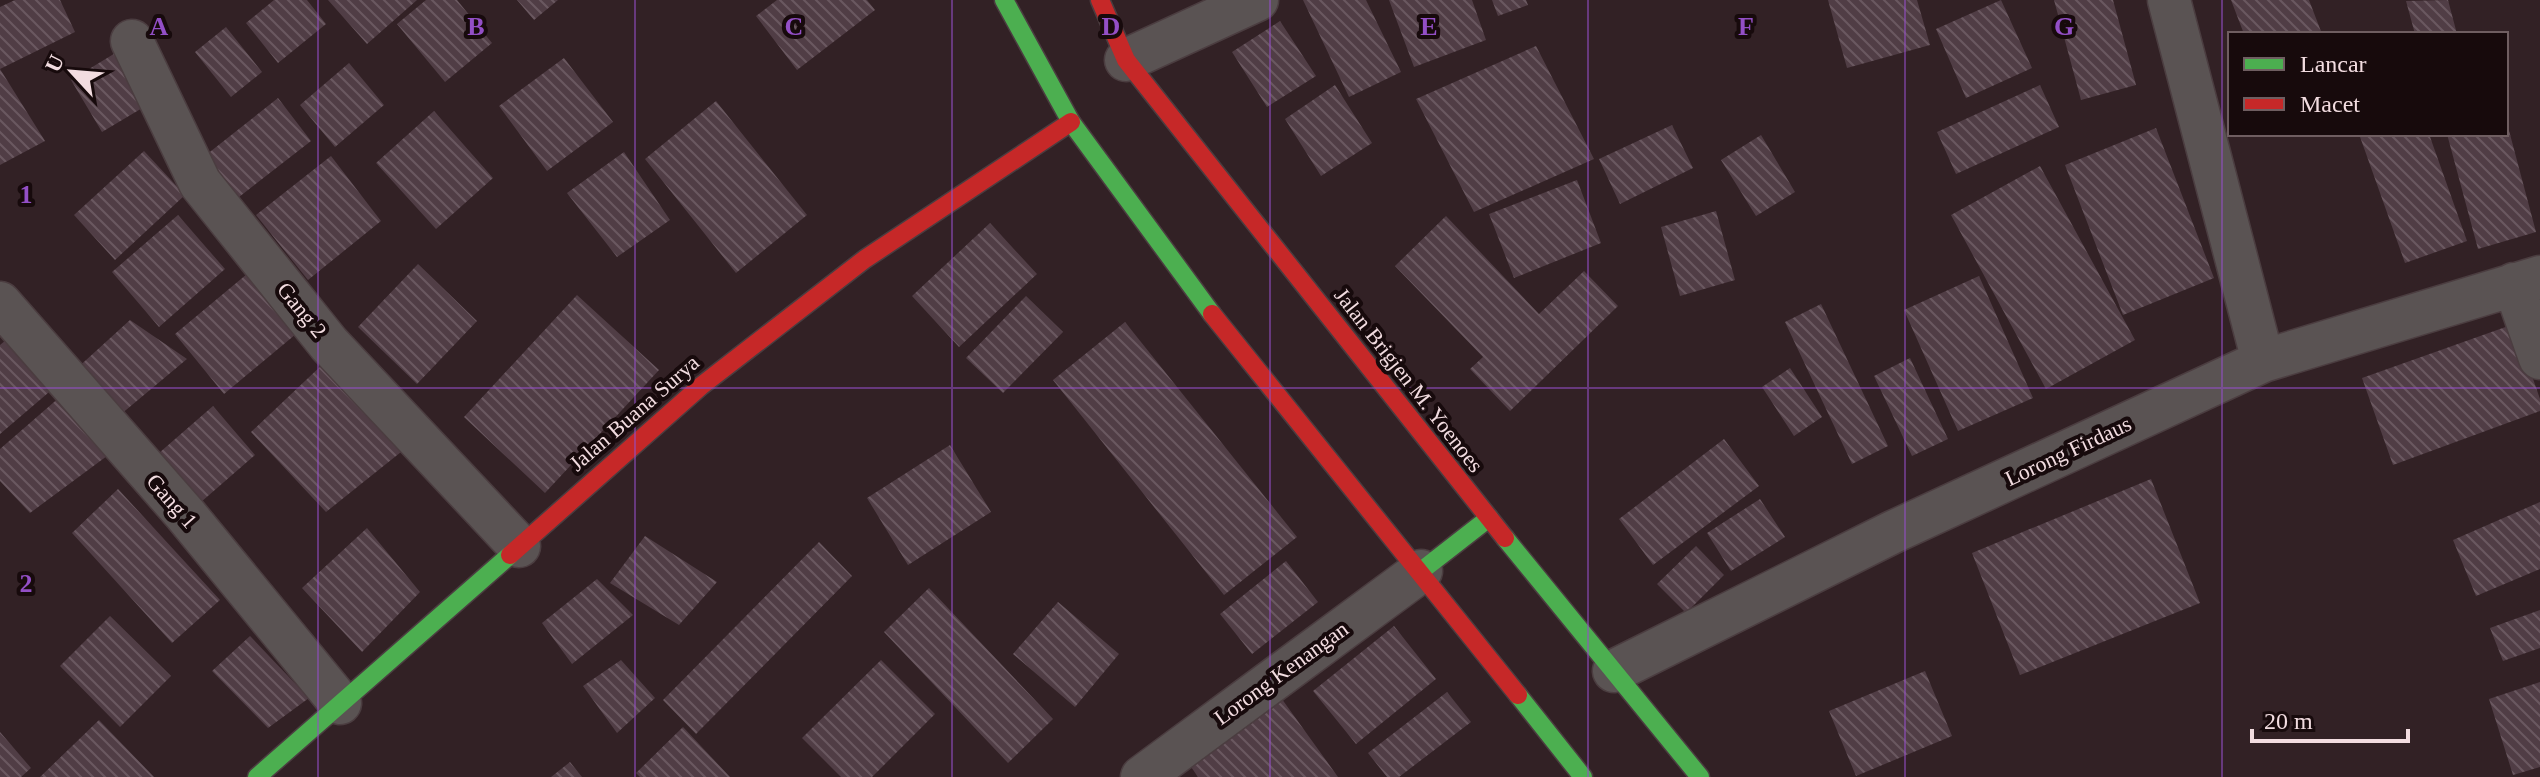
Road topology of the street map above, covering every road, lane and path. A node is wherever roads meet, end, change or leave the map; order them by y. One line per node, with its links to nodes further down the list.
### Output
1 (1004, 0): 7 (main road)
2 (1100, 0): 6 (main road, Jalan Brigjen M. Yoenoes)
3 (1257, 0): 6 (street)
4 (2169, 0): 11 (street)
5 (132, 41): 13 (street, Gang 2)
6 (1126, 60): 12 (main road, Jalan Brigjen M. Yoenoes)
7 (1071, 122): 13 (main road, Jalan Buana Surya); 14 (main road)
8 (2527, 280): 10 (street); 11 (street, Lorong Firdaus)
9 (0, 303): 16 (street, Gang 1)
10 (2540, 358)
11 (2263, 361): 15 (street, Lorong Firdaus)
12 (1489, 518): 14 (main road); 15 (main road, Jalan Brigjen M. Yoenoes)
13 (519, 546): 16 (main road, Jalan Buana Surya)
14 (1421, 571): 18 (street, Lorong Kenangan); 19 (main road)
15 (1614, 671): 20 (main road, Jalan Brigjen M. Yoenoes)
16 (340, 703): 17 (main road, Jalan Buana Surya)
17 (257, 777)
18 (1142, 777)
19 (1583, 777)
20 (1700, 777)

